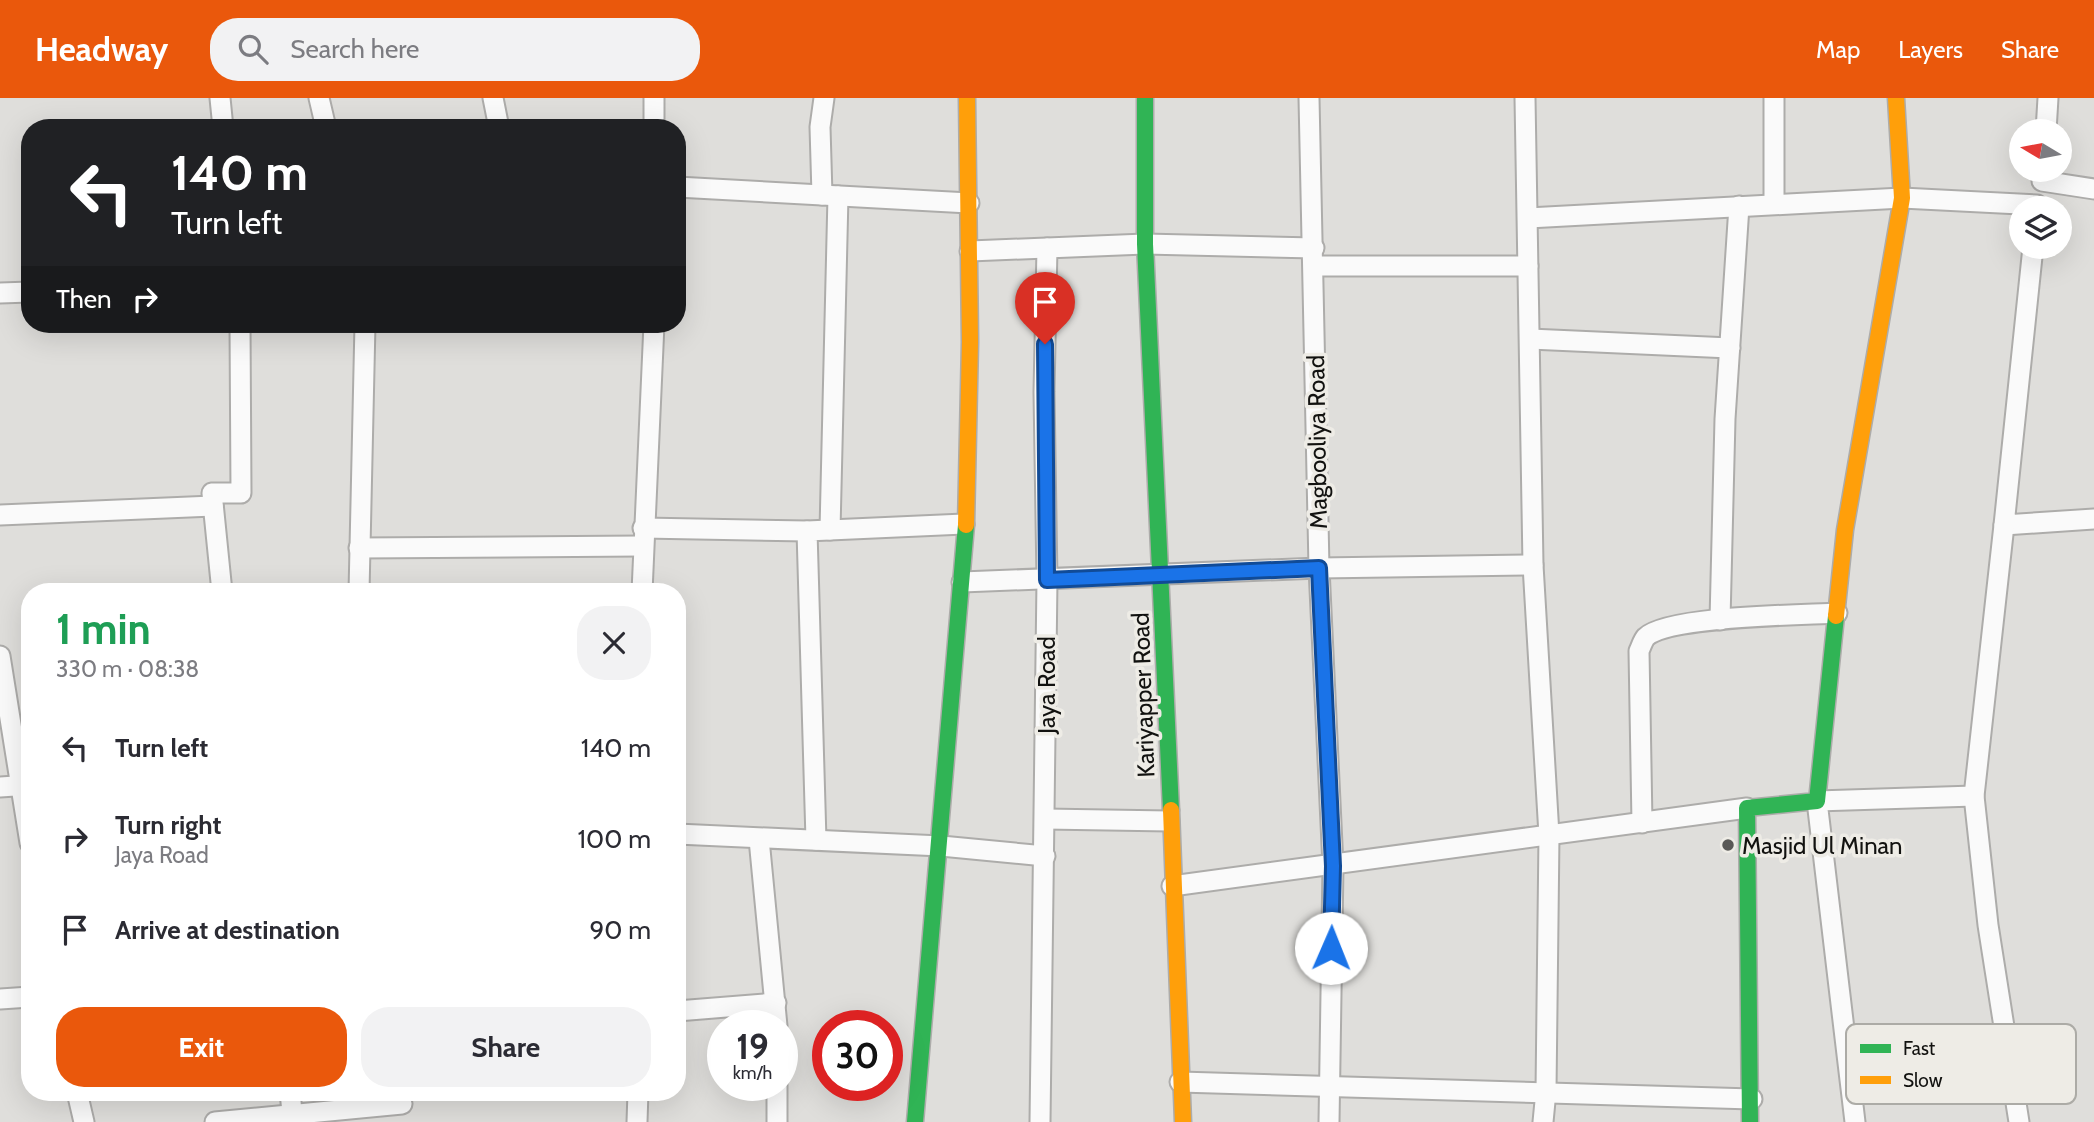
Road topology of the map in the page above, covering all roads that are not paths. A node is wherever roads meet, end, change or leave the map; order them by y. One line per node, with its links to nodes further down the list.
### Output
1 (220, 98): 13 (street)
2 (319, 98): 14 (street)
3 (493, 98): 15 (street)
4 (654, 98): 16 (street)
5 (824, 98): 21 (street)
6 (967, 98): 23 (street)
7 (1146, 98): 28 (street, Kariyapper Road)
8 (1309, 98): 31 (street, Magbooliya Road)
9 (1525, 98): 27 (street)
10 (1774, 98): 24 (street)
11 (1896, 98): 22 (street)
12 (2048, 98): 17 (street)
13 (222, 119)
14 (324, 119)
15 (497, 119)
16 (654, 119)
17 (2047, 119)
18 (2066, 182): 20 (street)
19 (686, 187): 21 (street)
20 (2094, 189)
21 (830, 195): 23 (street); 46 (street)
22 (1902, 198): 24 (street); 25 (street); 58 (street)
23 (969, 203): 30 (street)
24 (1774, 204): 26 (street)
25 (2009, 205)
26 (1740, 206): 27 (street); 40 (street)
27 (1528, 218): 33 (street)
28 (1145, 244): 29 (street); 31 (street); 52 (street, Kariyapper Road)
29 (1048, 248): 30 (street); 53 (street, Jaya Road)
30 (970, 251): 44 (street)
31 (1314, 257): 33 (street); 51 (street, Magbooliya Road)
32 (2032, 259): 45 (street)
33 (1528, 266): 39 (street)
34 (21, 292): 35 (street)
35 (0, 293)
36 (240, 333): 41 (street)
37 (365, 333): 49 (street)
38 (653, 333): 48 (street)
39 (1530, 339): 40 (street); 50 (street)
40 (1730, 348): 59 (street)
41 (213, 506): 42 (street); 55 (street)
42 (0, 515)
43 (2094, 519): 45 (street)
44 (964, 524): 46 (street); 54 (street)
45 (2004, 525): 62 (street)
46 (830, 530): 47 (street)
47 (807, 531): 48 (street); 72 (street)
48 (642, 537): 49 (street); 57 (street)
49 (359, 548): 56 (street)
50 (1533, 565): 51 (street); 70 (street)
51 (1319, 568): 52 (street); 75 (street, Magbooliya Road)
52 (1162, 576): 53 (street); 67 (street, Kariyapper Road)
53 (1047, 580): 54 (street); 66 (street, Jaya Road)
54 (962, 582): 73 (street)
55 (221, 583)
56 (359, 583)
57 (642, 583)
58 (1837, 613): 59 (street); 63 (street)
59 (1720, 620): 68 (street)
60 (0, 656): 61 (street)
61 (17, 786): 64 (street)
62 (1974, 796): 63 (street); 82 (street)
63 (1816, 801): 65 (street); 83 (street)
64 (21, 804)
65 (1747, 808): 68 (street); 87 (street)
66 (1045, 820): 67 (street); 74 (street, Jaya Road)
67 (1169, 821): 76 (street, Kariyapper Road)
68 (1642, 822): 70 (street)
69 (686, 835): 71 (street)
70 (1549, 835): 75 (street); 86 (street)
71 (759, 839): 72 (street); 79 (street)
72 (816, 840): 73 (street)
73 (941, 846): 74 (street); 99 (street)
74 (1045, 856): 100 (street, Jaya Road)
75 (1333, 866): 76 (street); 85 (street, Magbooliya Road)
76 (1171, 886): 84 (street, Kariyapper Road)
77 (21, 998): 78 (street)
78 (0, 999)
79 (776, 1003): 80 (street); 81 (street)
80 (686, 1010)
81 (776, 1010)
82 (2004, 1024)
83 (1846, 1048)
84 (1180, 1082): 85 (street); 101 (street, Kariyapper Road)
85 (1328, 1085): 86 (street); 102 (street, Magbooliya Road)
86 (1546, 1091): 87 (street); 103 (street)
87 (1752, 1100): 104 (street)
88 (80, 1101): 95 (street)
89 (638, 1101): 97 (street)
90 (777, 1101): 98 (street)
91 (1853, 1104): 105 (street)
92 (2017, 1104): 106 (street)
93 (402, 1106): 94 (street)
94 (293, 1117): 96 (street)
95 (84, 1122)
96 (215, 1122)
97 (637, 1122)
98 (777, 1122)
99 (915, 1122)
100 (1040, 1122)
101 (1183, 1122)
102 (1329, 1122)
103 (1543, 1122)
104 (1750, 1122)
105 (1855, 1122)
106 (2020, 1122)

